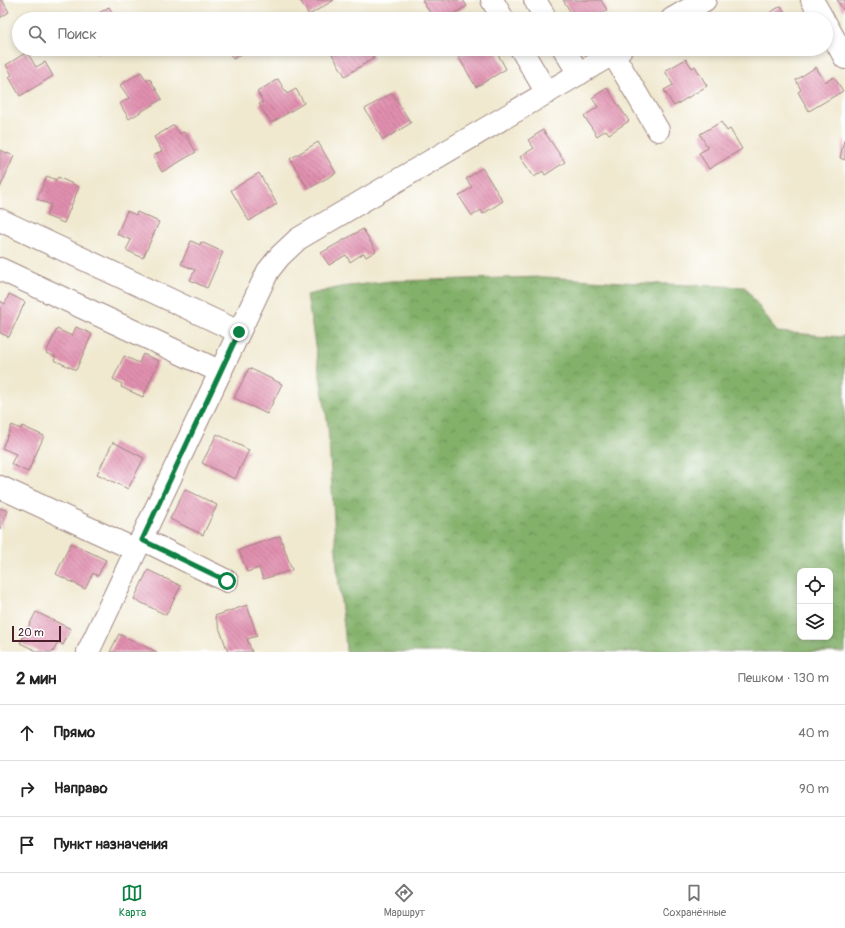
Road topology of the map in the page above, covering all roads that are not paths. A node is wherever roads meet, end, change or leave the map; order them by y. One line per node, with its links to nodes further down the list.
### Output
1 (492, 0): 5 (street)
2 (535, 0): 6 (street)
3 (704, 0): 7 (street)
4 (812, 0): 8 (street)
5 (499, 12)
6 (542, 12)
7 (684, 12)
8 (819, 12)
9 (833, 37): 14 (street)
10 (525, 56): 16 (street)
11 (568, 56): 15 (street)
12 (609, 56): 15 (street)
13 (620, 56): 17 (street)
14 (845, 58)
15 (579, 74): 16 (street)
16 (547, 93): 20 (street)
17 (658, 130)
18 (0, 220): 20 (street)
19 (0, 268): 21 (street)
20 (239, 332): 21 (street)
21 (221, 372): 23 (street)
22 (0, 487): 23 (street)
23 (139, 545): 24 (street); 25 (street)
24 (227, 581)
25 (88, 652)

